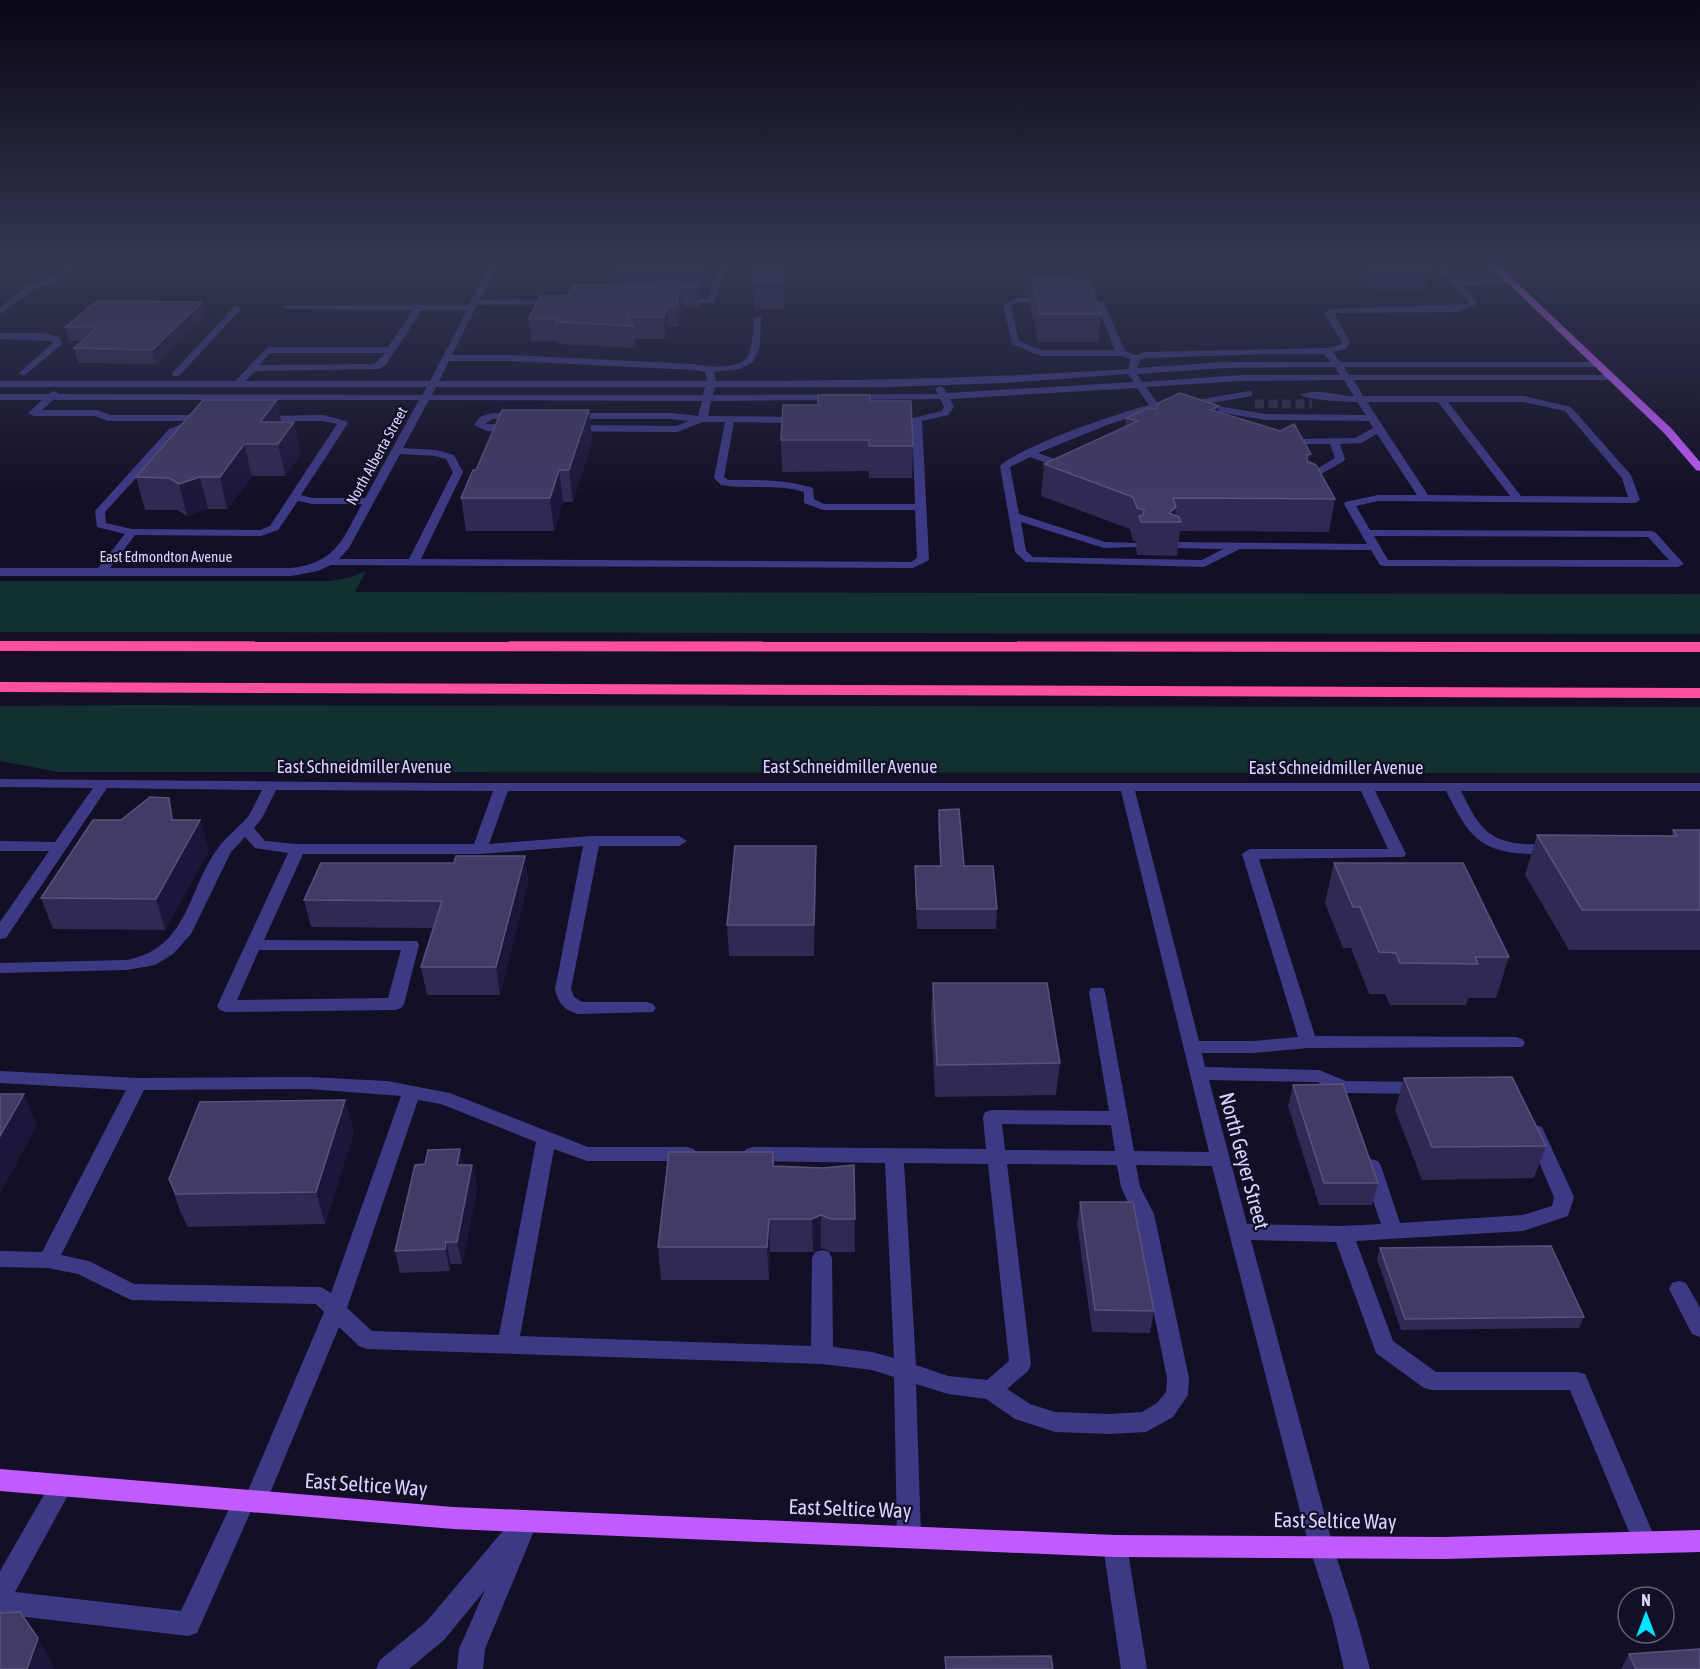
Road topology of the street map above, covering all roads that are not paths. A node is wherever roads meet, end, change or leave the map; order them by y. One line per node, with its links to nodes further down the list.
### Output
1 (58, 343): 20 (street)
2 (205, 343): 23 (street)
3 (396, 343): 10 (street)
4 (455, 343): 14 (street, North Alberta Street)
5 (755, 343): 18 (street)
6 (1017, 343): 12 (street)
7 (1117, 343): 12 (street)
8 (1345, 343): 11 (street)
9 (1576, 343): 16 (main road)
10 (391, 350): 17 (street); 17 (street)
11 (1327, 351): 13 (street); 15 (street)
12 (1121, 353): 13 (street)
13 (1136, 357): 19 (street)
14 (447, 358): 18 (street); 31 (street, North Alberta Street)
15 (1337, 364): 16 (street); 19 (street); 24 (street)
16 (1598, 364): 25 (main road)
17 (252, 368): 30 (street)
18 (709, 370): 34 (street)
19 (1131, 372): 32 (street); 33 (street)
20 (24, 373): 21 (street); 27 (street)
21 (38, 373)
22 (94, 373): 23 (street)
23 (176, 374): 29 (street)
24 (1346, 377): 25 (street); 33 (street); 42 (street)
25 (1611, 377): 65 (main road)
26 (0, 384): 27 (street)
27 (12, 384): 28 (street)
28 (65, 384): 29 (street); 38 (street)
29 (168, 384): 30 (street)
30 (238, 384): 31 (street)
31 (433, 384): 34 (street); 39 (street, North Alberta Street)
32 (938, 384): 34 (street); 41 (street)
33 (1141, 384): 41 (street); 49 (street)
34 (710, 385): 40 (street)
35 (1249, 394): 45 (street)
36 (1306, 395): 43 (street)
37 (0, 397): 38 (street)
38 (51, 397): 39 (street); 74 (street)
39 (426, 397): 40 (street); 63 (street, North Alberta Street)
40 (708, 397): 41 (street); 52 (street)
41 (943, 397): 56 (street)
42 (1360, 398): 43 (street); 44 (street); 51 (street)
43 (1338, 399): 48 (street)
44 (1441, 399): 70 (street); 70 (street)
45 (1215, 400): 46 (street); 47 (street)
46 (1188, 404): 49 (street); 51 (street)
47 (1255, 404)
48 (1312, 404)
49 (1154, 405): 57 (street); 61 (street)
50 (253, 418): 68 (street)
51 (1372, 418): 59 (street)
52 (702, 419): 52 (street); 53 (street)
53 (730, 420): 54 (street); 72 (street)
54 (812, 420)
55 (894, 420): 56 (street)
56 (917, 420): 72 (street)
57 (1106, 423): 58 (street); 60 (street)
58 (1127, 429)
59 (1379, 429): 61 (street); 69 (street)
60 (1066, 437): 62 (street); 64 (street)
61 (1334, 442): 67 (street)
62 (1085, 444)
63 (396, 452): 71 (street, North Alberta Street); 81 (street)
64 (1028, 453): 66 (street); 73 (street)
65 (1700, 468)
66 (1078, 471)
67 (1309, 478)
68 (295, 496): 71 (street); 74 (street)
69 (1425, 498): 70 (street); 75 (street)
70 (1518, 499)
71 (369, 501): 80 (street, North Alberta Street)
72 (921, 507): 81 (street, East Edmondton Avenue)
73 (1014, 516): 76 (street); 78 (street)
74 (132, 532): 83 (street)
75 (1366, 533): 79 (street); 79 (street)
76 (1134, 545)
77 (1173, 545): 78 (street)
78 (1238, 546): 79 (street)
79 (1374, 547)
80 (331, 562): 81 (street, East Edmondton Avenue); 83 (street, East Edmondton Avenue)
81 (413, 562)
82 (0, 572): 83 (street, East Edmondton Avenue)
83 (101, 572)
84 (0, 646): 85 (highway)
85 (1700, 647)
86 (0, 687): 87 (highway)
87 (1700, 693)
88 (0, 783): 89 (street, East Schneidmiller Avenue)
89 (102, 785): 90 (street, East Schneidmiller Avenue); 100 (street)
90 (271, 786): 91 (street, East Schneidmiller Avenue); 96 (street)
91 (502, 787): 92 (street, East Schneidmiller Avenue); 102 (street)
92 (1127, 787): 93 (street, East Schneidmiller Avenue); 111 (street, North Geyer Street)
93 (1366, 787): 94 (street, East Schneidmiller Avenue); 109 (street)
94 (1451, 787): 95 (street, East Schneidmiller Avenue); 103 (street)
95 (1700, 788)
96 (246, 828): 101 (street); 106 (street)
97 (592, 841): 98 (street); 102 (street); 108 (street)
98 (679, 841)
99 (0, 846): 100 (street)
100 (59, 847): 104 (street)
101 (297, 849): 102 (street); 105 (street)
102 (480, 849)
103 (1572, 849)
104 (0, 934)
105 (254, 945): 105 (street)
106 (0, 968)
107 (1097, 992): 119 (street)
108 (646, 1008)
109 (1308, 1042): 110 (street); 111 (street)
110 (1515, 1042)
111 (1192, 1047): 112 (street, North Geyer Street)
112 (1198, 1073): 115 (street); 128 (street, North Geyer Street)
113 (0, 1077): 114 (street)
114 (138, 1084): 117 (street); 134 (street)
115 (1344, 1087): 116 (street); 118 (street)
116 (1437, 1089)
117 (412, 1092): 121 (street); 136 (street)
118 (1351, 1109)
119 (1119, 1118): 126 (street); 127 (street)
120 (1528, 1119): 129 (street)
121 (546, 1139): 123 (street); 138 (street)
122 (1366, 1153): 129 (street)
123 (705, 1154)
124 (740, 1154): 125 (street)
125 (894, 1155): 126 (street); 140 (street)
126 (996, 1155): 127 (street); 141 (street)
127 (1126, 1157): 128 (street); 141 (street)
128 (1221, 1159): 130 (street, North Geyer Street)
129 (1393, 1230): 131 (street)
130 (1240, 1232): 131 (street); 150 (street, North Geyer Street)
131 (1343, 1234): 148 (street)
132 (822, 1258): 139 (street)
133 (0, 1260): 134 (street)
134 (48, 1260): 136 (street)
135 (1679, 1289): 137 (street)
136 (336, 1309): 138 (street); 144 (street)
137 (1700, 1328)
138 (508, 1345): 139 (street)
139 (822, 1355): 140 (street)
140 (905, 1371): 141 (street); 146 (street)
141 (991, 1390)
142 (0, 1480): 143 (main road, East Seltice Way)
143 (61, 1486): 144 (main road, East Seltice Way); 151 (street)
144 (250, 1502): 145 (main road, East Seltice Way); 152 (street)
145 (526, 1521): 146 (main road, East Seltice Way); 153 (street); 154 (street)
146 (909, 1537): 149 (main road, East Seltice Way)
147 (1700, 1541): 148 (main road, East Seltice Way)
148 (1645, 1543): 150 (main road, East Seltice Way)
149 (1116, 1545): 150 (main road, East Seltice Way); 155 (street)
150 (1321, 1545): 156 (street, North Geyer Street)
151 (0, 1595)
152 (0, 1602)
153 (389, 1669)
154 (470, 1669)
155 (1134, 1669)
156 (1357, 1669)

